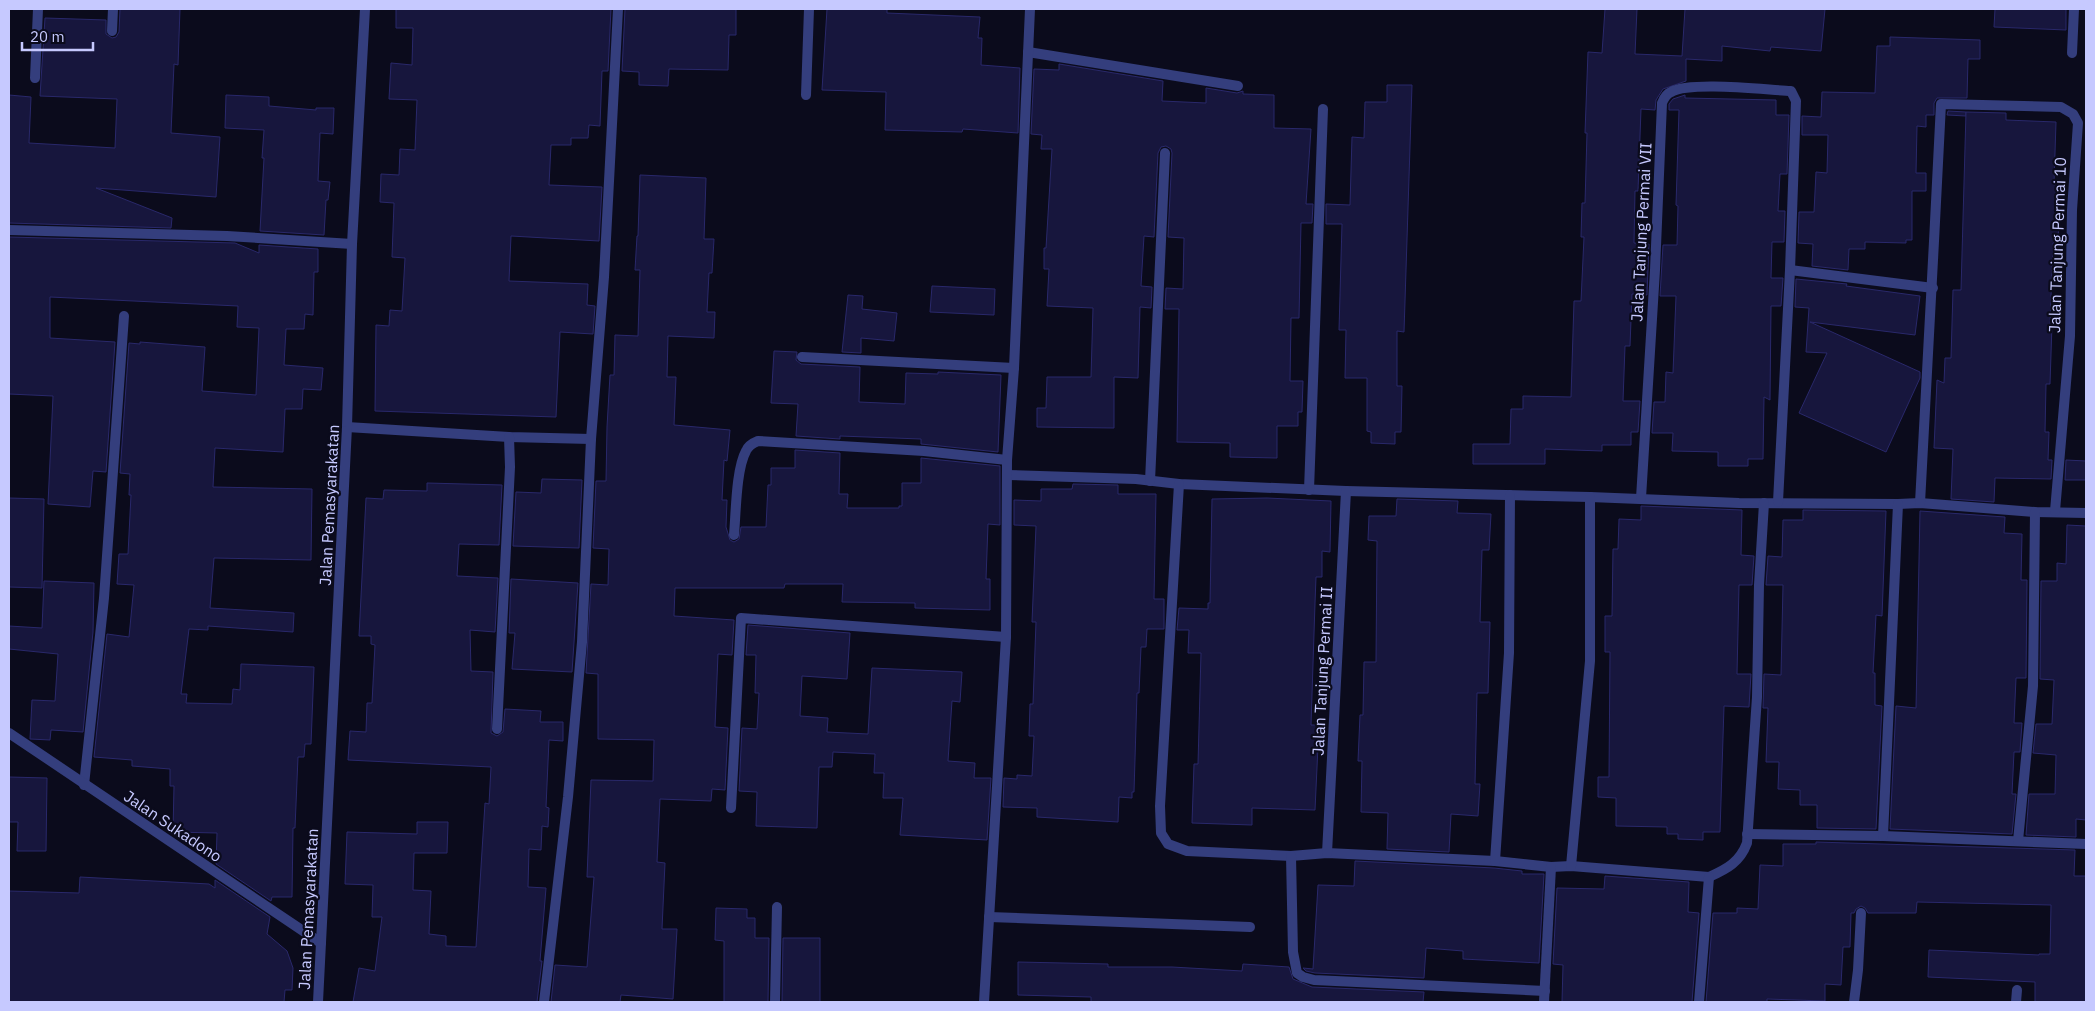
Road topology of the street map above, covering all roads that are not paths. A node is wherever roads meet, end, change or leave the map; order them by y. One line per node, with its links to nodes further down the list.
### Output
1 (38, 9): 11 (street)
2 (113, 9): 8 (street)
3 (365, 9): 17 (street, Jalan Pemasyarakatan)
4 (618, 9): 25 (street)
5 (809, 9): 13 (street)
6 (1030, 9): 9 (street)
7 (2074, 9): 10 (street)
8 (112, 31)
9 (1028, 52): 12 (street); 22 (street)
10 (2072, 53)
11 (35, 78)
12 (1238, 86)
13 (806, 95)
14 (1323, 109): 30 (street)
15 (1165, 153): 28 (street)
16 (9, 230): 17 (street)
17 (352, 244): 23 (street, Jalan Pemasyarakatan)
18 (1790, 270): 19 (street); 34 (street, Jalan Tanjung Permai VII); 35 (street)
19 (1933, 288): 37 (street); 39 (street, Jalan Tanjung Permai 10)
20 (124, 316): 46 (street)
21 (802, 357): 22 (street)
22 (1014, 368): 26 (street)
23 (348, 427): 24 (street); 62 (street, Jalan Pemasyarakatan)
24 (509, 437): 25 (street); 44 (street)
25 (590, 439): 66 (street)
26 (1008, 460): 27 (street); 42 (street)
27 (1007, 475): 28 (street); 43 (street)
28 (1150, 481): 29 (street)
29 (1179, 484): 30 (street); 53 (street)
30 (1309, 490): 31 (street)
31 (1346, 491): 32 (street); 52 (street, Jalan Tanjung Permai II)
32 (1510, 495): 33 (street); 54 (street)
33 (1590, 496): 34 (street); 56 (street)
34 (1641, 498): 36 (street)
35 (1778, 502): 36 (street); 38 (street)
36 (1764, 503): 48 (street)
37 (1920, 503): 38 (street); 40 (street)
38 (1898, 504): 49 (street)
39 (2055, 511): 40 (street); 41 (street)
40 (2035, 512): 50 (street)
41 (2086, 514)
42 (734, 535)
43 (1006, 637): 47 (street); 60 (street)
44 (497, 730)
45 (9, 733): 46 (street, Jalan Sukadono)
46 (84, 784): 62 (street, Jalan Sukadono)
47 (731, 808)
48 (1747, 834): 49 (street); 57 (street)
49 (1883, 836): 50 (street)
50 (2018, 841): 51 (street)
51 (2086, 844)
52 (1328, 853): 53 (street); 54 (street)
53 (1291, 856): 64 (street)
54 (1495, 861): 55 (street)
55 (1551, 866): 56 (street); 64 (street)
56 (1571, 866): 57 (street)
57 (1709, 877): 70 (street)
58 (777, 907): 67 (street)
59 (1861, 913): 71 (street)
60 (989, 917): 61 (street); 68 (street)
61 (1250, 927)
62 (321, 943): 65 (street, Jalan Pemasyarakatan)
63 (2016, 990): 72 (street)
64 (1545, 991): 69 (street)
65 (318, 1002)
66 (544, 1002)
67 (775, 1002)
68 (984, 1002)
69 (1544, 1002)
70 (1699, 1002)
71 (1854, 1002)
72 (2016, 1002)

